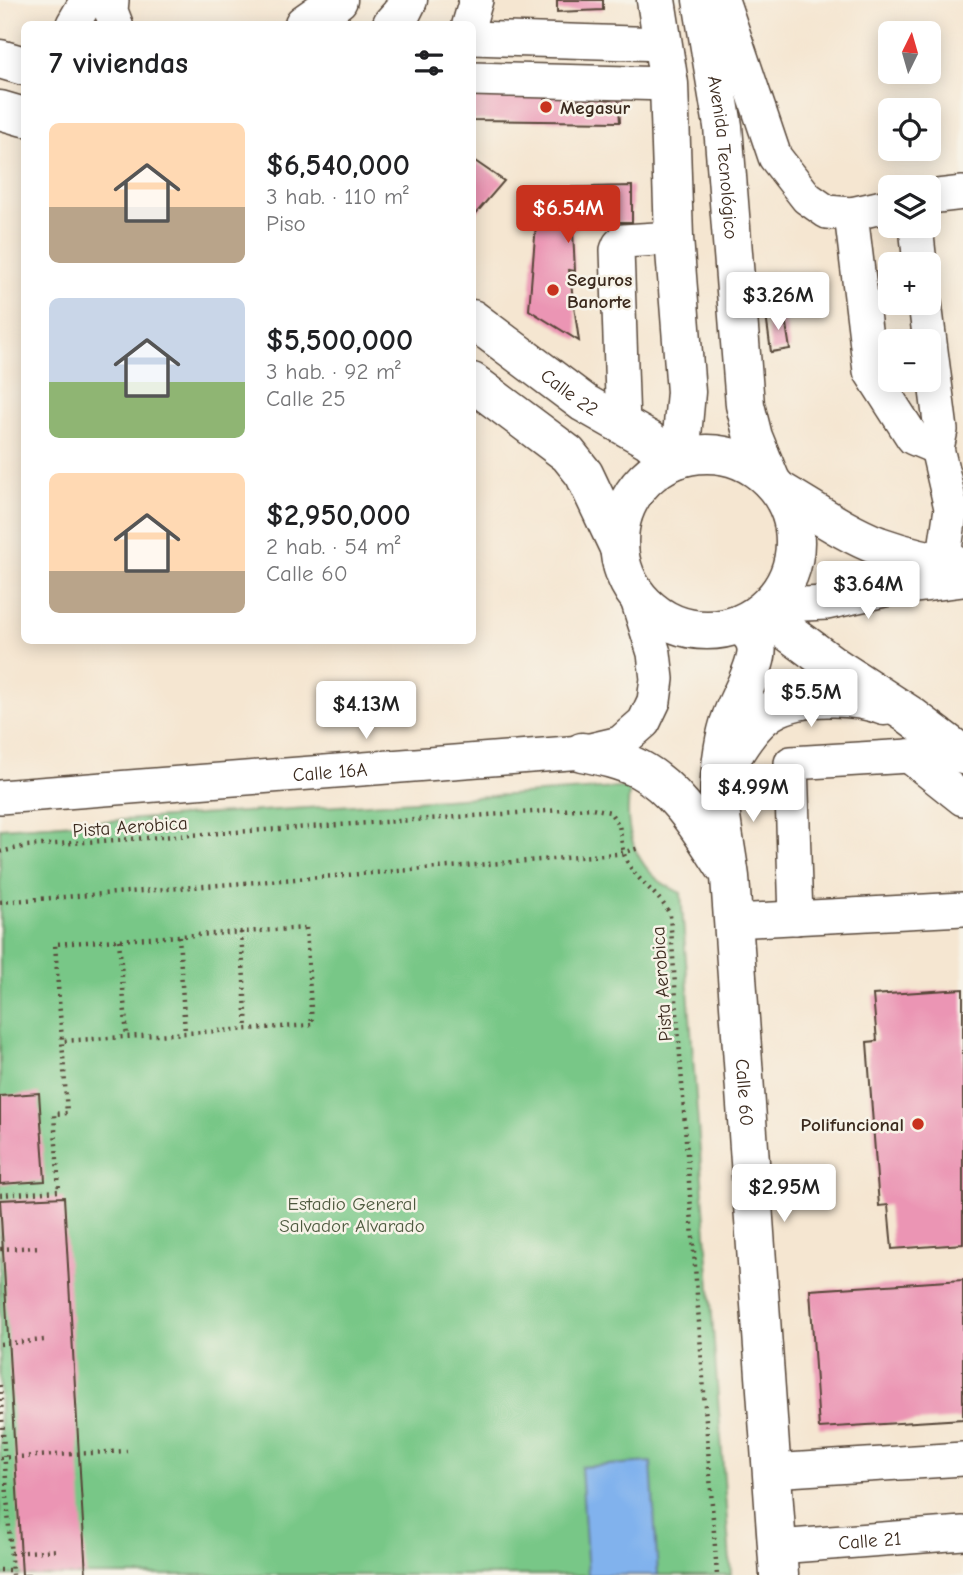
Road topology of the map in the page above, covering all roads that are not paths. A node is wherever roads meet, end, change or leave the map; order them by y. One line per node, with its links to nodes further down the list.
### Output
1 (87, 0): 8 (street)
2 (112, 0): 9 (street)
3 (338, 0): 10 (main road)
4 (476, 0): 11 (street)
5 (656, 0): 13 (main road)
6 (702, 0): 32 (main road, Avenida Tecnológico)
7 (722, 0): 24 (street)
8 (74, 21)
9 (115, 21)
10 (307, 21)
11 (470, 21)
12 (476, 38): 13 (street)
13 (664, 44): 18 (main road)
14 (21, 56): 15 (street)
15 (0, 60): 16 (main road)
16 (21, 65)
17 (476, 79): 18 (street)
18 (669, 84): 25 (main road)
19 (0, 110): 20 (main road)
20 (21, 116)
21 (963, 193): 22 (street)
22 (941, 196)
23 (878, 208): 24 (street)
24 (851, 214): 30 (street)
25 (674, 238): 29 (street); 31 (main road)
26 (927, 315): 30 (street)
27 (476, 322): 29 (main road, Calle 22)
28 (476, 385): 33 (main road)
29 (623, 425): 31 (main road, Calle 22)
30 (937, 449): 34 (street)
31 (676, 460): 32 (main road); 33 (main road)
32 (775, 486): 34 (main road); 36 (main road)
33 (619, 548): 35 (main road)
34 (956, 570): 36 (street)
35 (635, 593): 36 (main road); 38 (street, Calle 16A)
36 (759, 611): 37 (main road); 41 (main road, Calle 60)
37 (911, 716): 39 (main road); 41 (main road)
38 (582, 751): 42 (street, Calle 16A); 44 (main road)
39 (962, 754): 40 (street)
40 (909, 756): 43 (street); 46 (street)
41 (721, 774): 44 (main road, Calle 60)
42 (0, 797)
43 (963, 799)
44 (730, 877): 47 (main road, Calle 60)
45 (963, 909): 46 (street)
46 (796, 918): 47 (street)
47 (733, 921): 49 (main road, Calle 60)
48 (963, 1459): 49 (street)
49 (771, 1471): 51 (main road, Calle 60)
50 (963, 1534): 51 (street, Calle 21)
51 (778, 1561)

